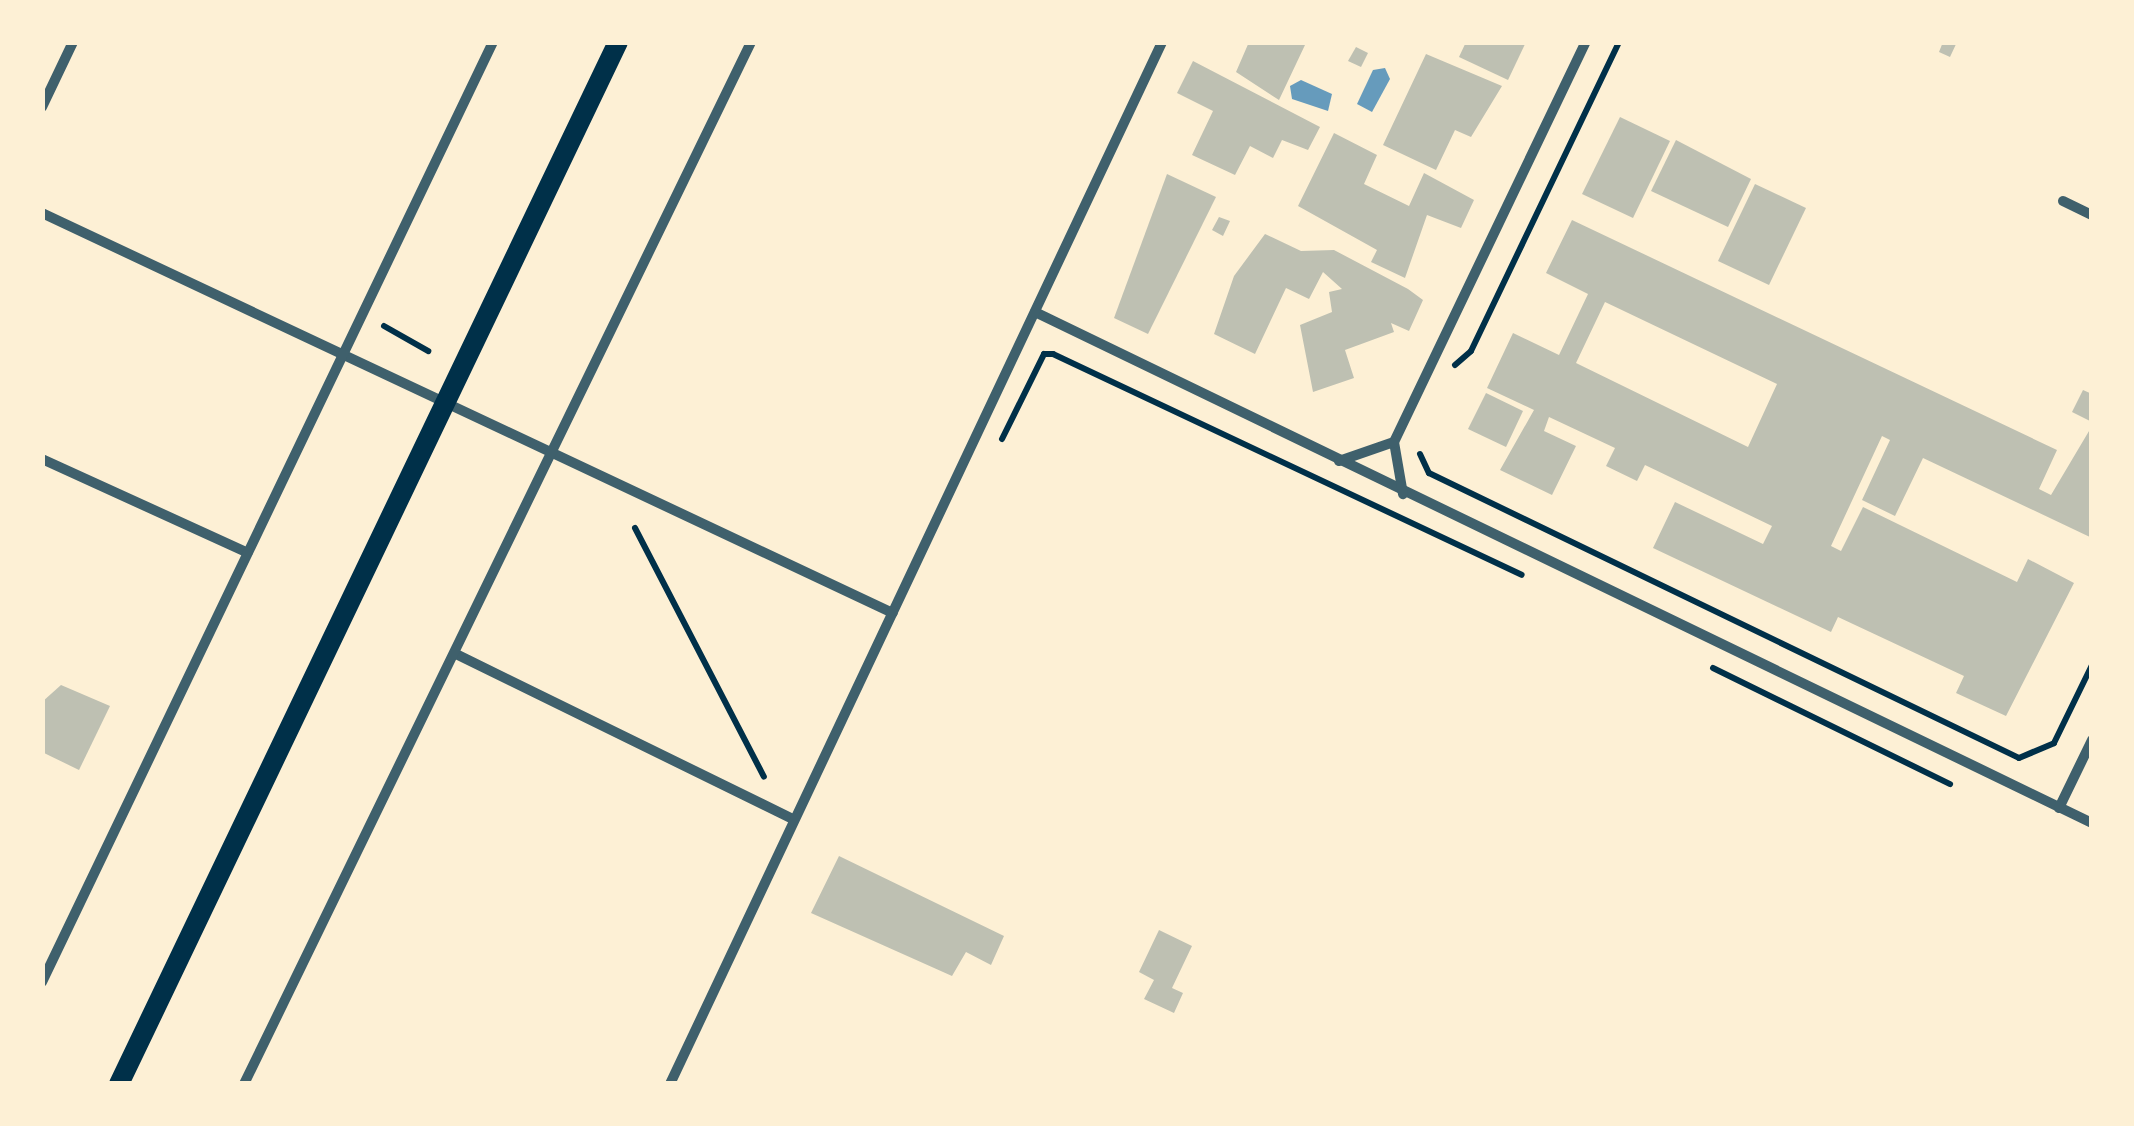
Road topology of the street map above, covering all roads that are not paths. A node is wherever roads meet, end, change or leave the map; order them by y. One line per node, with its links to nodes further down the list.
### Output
1 (74, 42): 7 (street)
2 (493, 42): 12 (street)
3 (618, 42): 13 (main road)
4 (751, 42): 15 (street)
5 (1162, 42): 11 (street)
6 (1586, 42): 14 (street)
7 (42, 107)
8 (2062, 201): 10 (street)
9 (42, 213): 12 (street)
10 (2092, 215)
11 (1035, 312): 17 (street); 20 (street)
12 (347, 356): 13 (street); 19 (street)
13 (444, 406): 15 (street); 27 (main road)
14 (1394, 442): 17 (street); 18 (street)
15 (550, 454): 20 (street); 21 (street)
16 (42, 458): 19 (street)
17 (1338, 461): 18 (street)
18 (1403, 494): 23 (street)
19 (248, 553): 26 (street)
20 (893, 613): 24 (street)
21 (456, 654): 24 (street); 28 (street)
22 (2092, 740): 23 (street)
23 (2059, 808): 25 (street)
24 (792, 819): 29 (street)
25 (2092, 824)
26 (42, 982)
27 (119, 1084)
28 (244, 1084)
29 (670, 1084)

